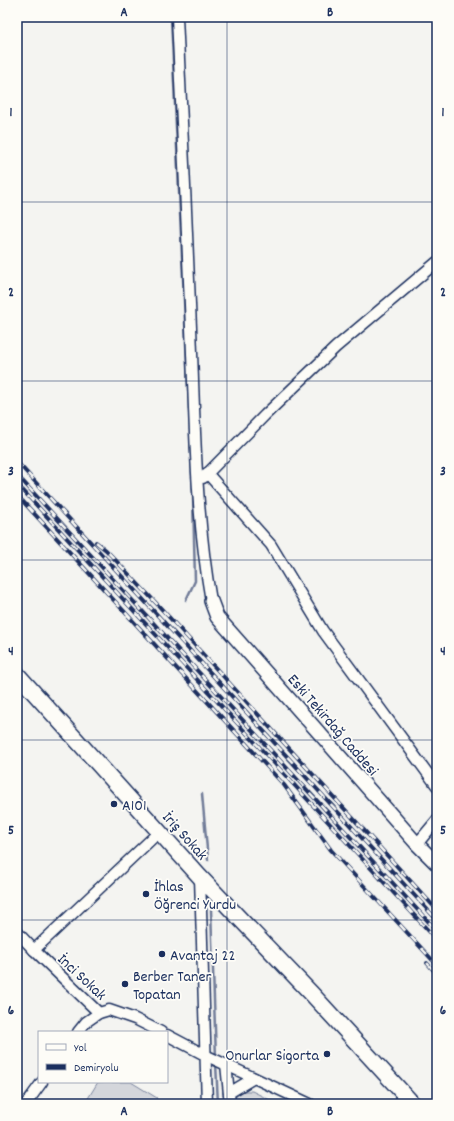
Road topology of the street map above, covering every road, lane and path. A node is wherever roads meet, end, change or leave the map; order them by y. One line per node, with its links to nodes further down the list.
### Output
1 (177, 17): 4 (street)
2 (437, 262): 3 (street)
3 (207, 473): 4 (street); 7 (street)
4 (197, 484): 5 (street)
5 (211, 602): 10 (street, Eski Tekirdağ Caddesi)
6 (17, 674): 9 (main road, İriş Sokak)
7 (437, 786)
8 (437, 820): 10 (street)
9 (159, 832): 12 (main road, İriş Sokak); 14 (street)
10 (417, 844): 11 (street, Eski Tekirdağ Caddesi)
11 (437, 864)
12 (200, 877): 19 (street); 28 (main road, İriş Sokak)
13 (17, 932): 14 (street, İnci Sokak)
14 (34, 950): 15 (street, İnci Sokak)
15 (99, 1013): 16 (street); 17 (street, İnci Sokak)
16 (79, 1031)
17 (159, 1031)
18 (168, 1036): 19 (street)
19 (205, 1054): 20 (street); 25 (street)
20 (226, 1064): 21 (street); 23 (street)
21 (254, 1078): 23 (street); 27 (street)
22 (41, 1083): 24 (street)
23 (230, 1093): 26 (street)
24 (26, 1104)
25 (207, 1104)
26 (230, 1104)
27 (310, 1104)
28 (414, 1104)

